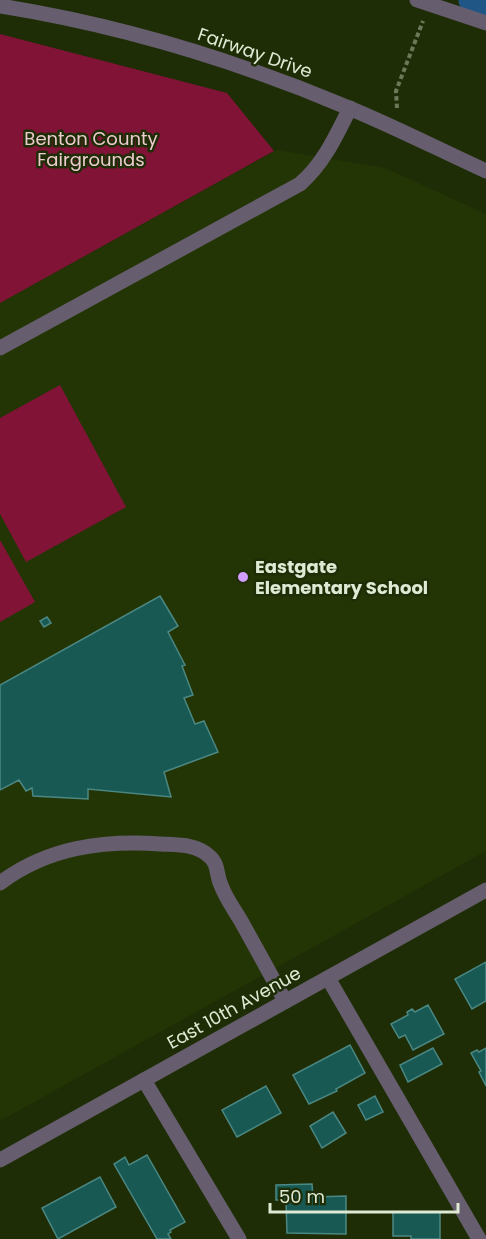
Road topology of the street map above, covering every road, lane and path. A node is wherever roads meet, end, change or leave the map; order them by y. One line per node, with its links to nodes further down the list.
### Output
1 (422, 2): 3 (street); 5 (path)
2 (0, 6): 4 (street, Fairway Drive)
3 (486, 23)
4 (350, 108): 6 (street, Fairway Drive); 7 (street)
5 (398, 115)
6 (486, 171)
7 (0, 348)
8 (0, 883): 11 (street)
9 (486, 890): 10 (street, East 10th Avenue)
10 (328, 978): 11 (street, East 10th Avenue); 15 (street)
11 (285, 1001): 12 (street, East 10th Avenue)
12 (144, 1080): 13 (street, East 10th Avenue); 14 (street)
13 (0, 1160)
14 (239, 1239)
15 (479, 1239)

